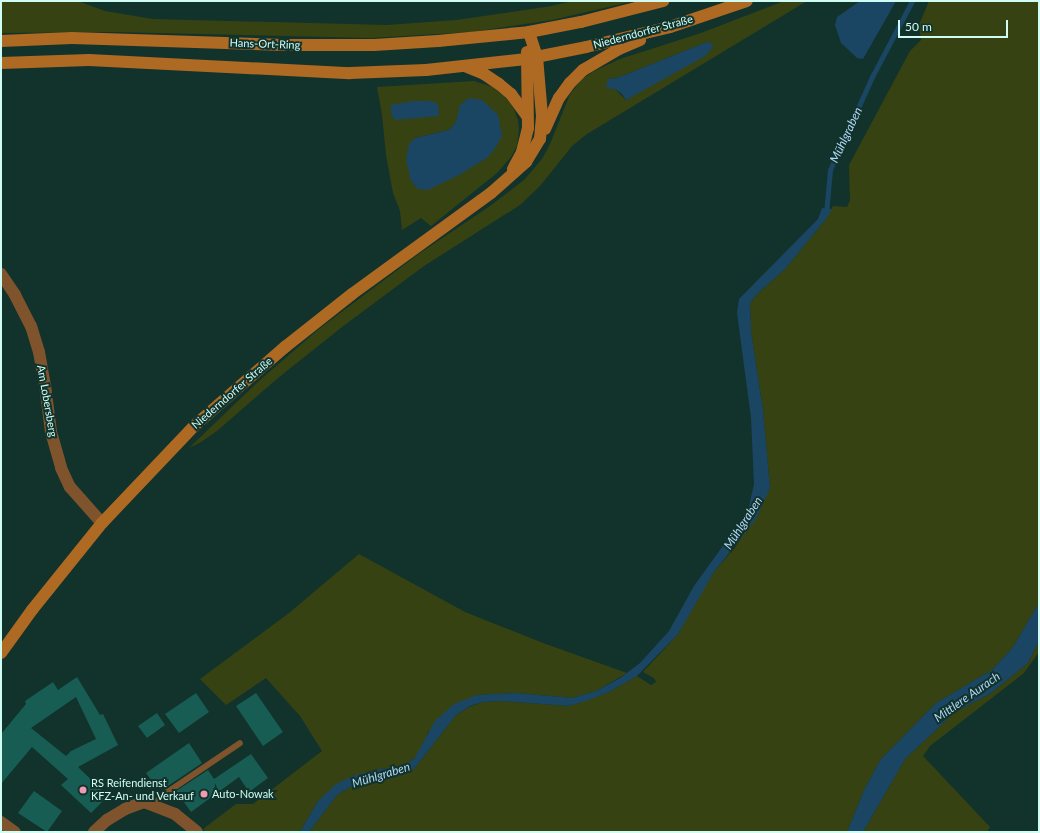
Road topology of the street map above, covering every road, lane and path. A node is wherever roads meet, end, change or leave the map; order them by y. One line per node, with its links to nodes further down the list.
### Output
1 (663, 1): 4 (main road)
2 (747, 1): 3 (main road, Niederndorfer Straße)
3 (670, 27): 6 (main road, Niederndorfer Straße); 10 (main road)
4 (529, 32): 5 (main road, Hans-Ort-Ring); 6 (main road, Niederndorfer Straße)
5 (1, 41)
6 (532, 58): 8 (main road); 9 (main road, Niederndorfer Straße); 10 (main road, Niederndorfer Straße)
7 (1, 63): 8 (main road)
8 (467, 66): 9 (main road)
9 (528, 117): 11 (main road, Niederndorfer Straße)
10 (540, 140): 11 (main road, Niederndorfer Straße)
11 (508, 179): 13 (main road, Niederndorfer Straße)
12 (1, 274): 13 (street, Am Lobersberg)
13 (102, 523): 14 (main road, Niederndorfer Straße)
14 (1, 653)
15 (240, 743): 16 (lane)
16 (153, 805): 19 (street); 20 (street)
17 (1, 822): 18 (street)
18 (15, 832)
19 (94, 832)
20 (197, 832)

